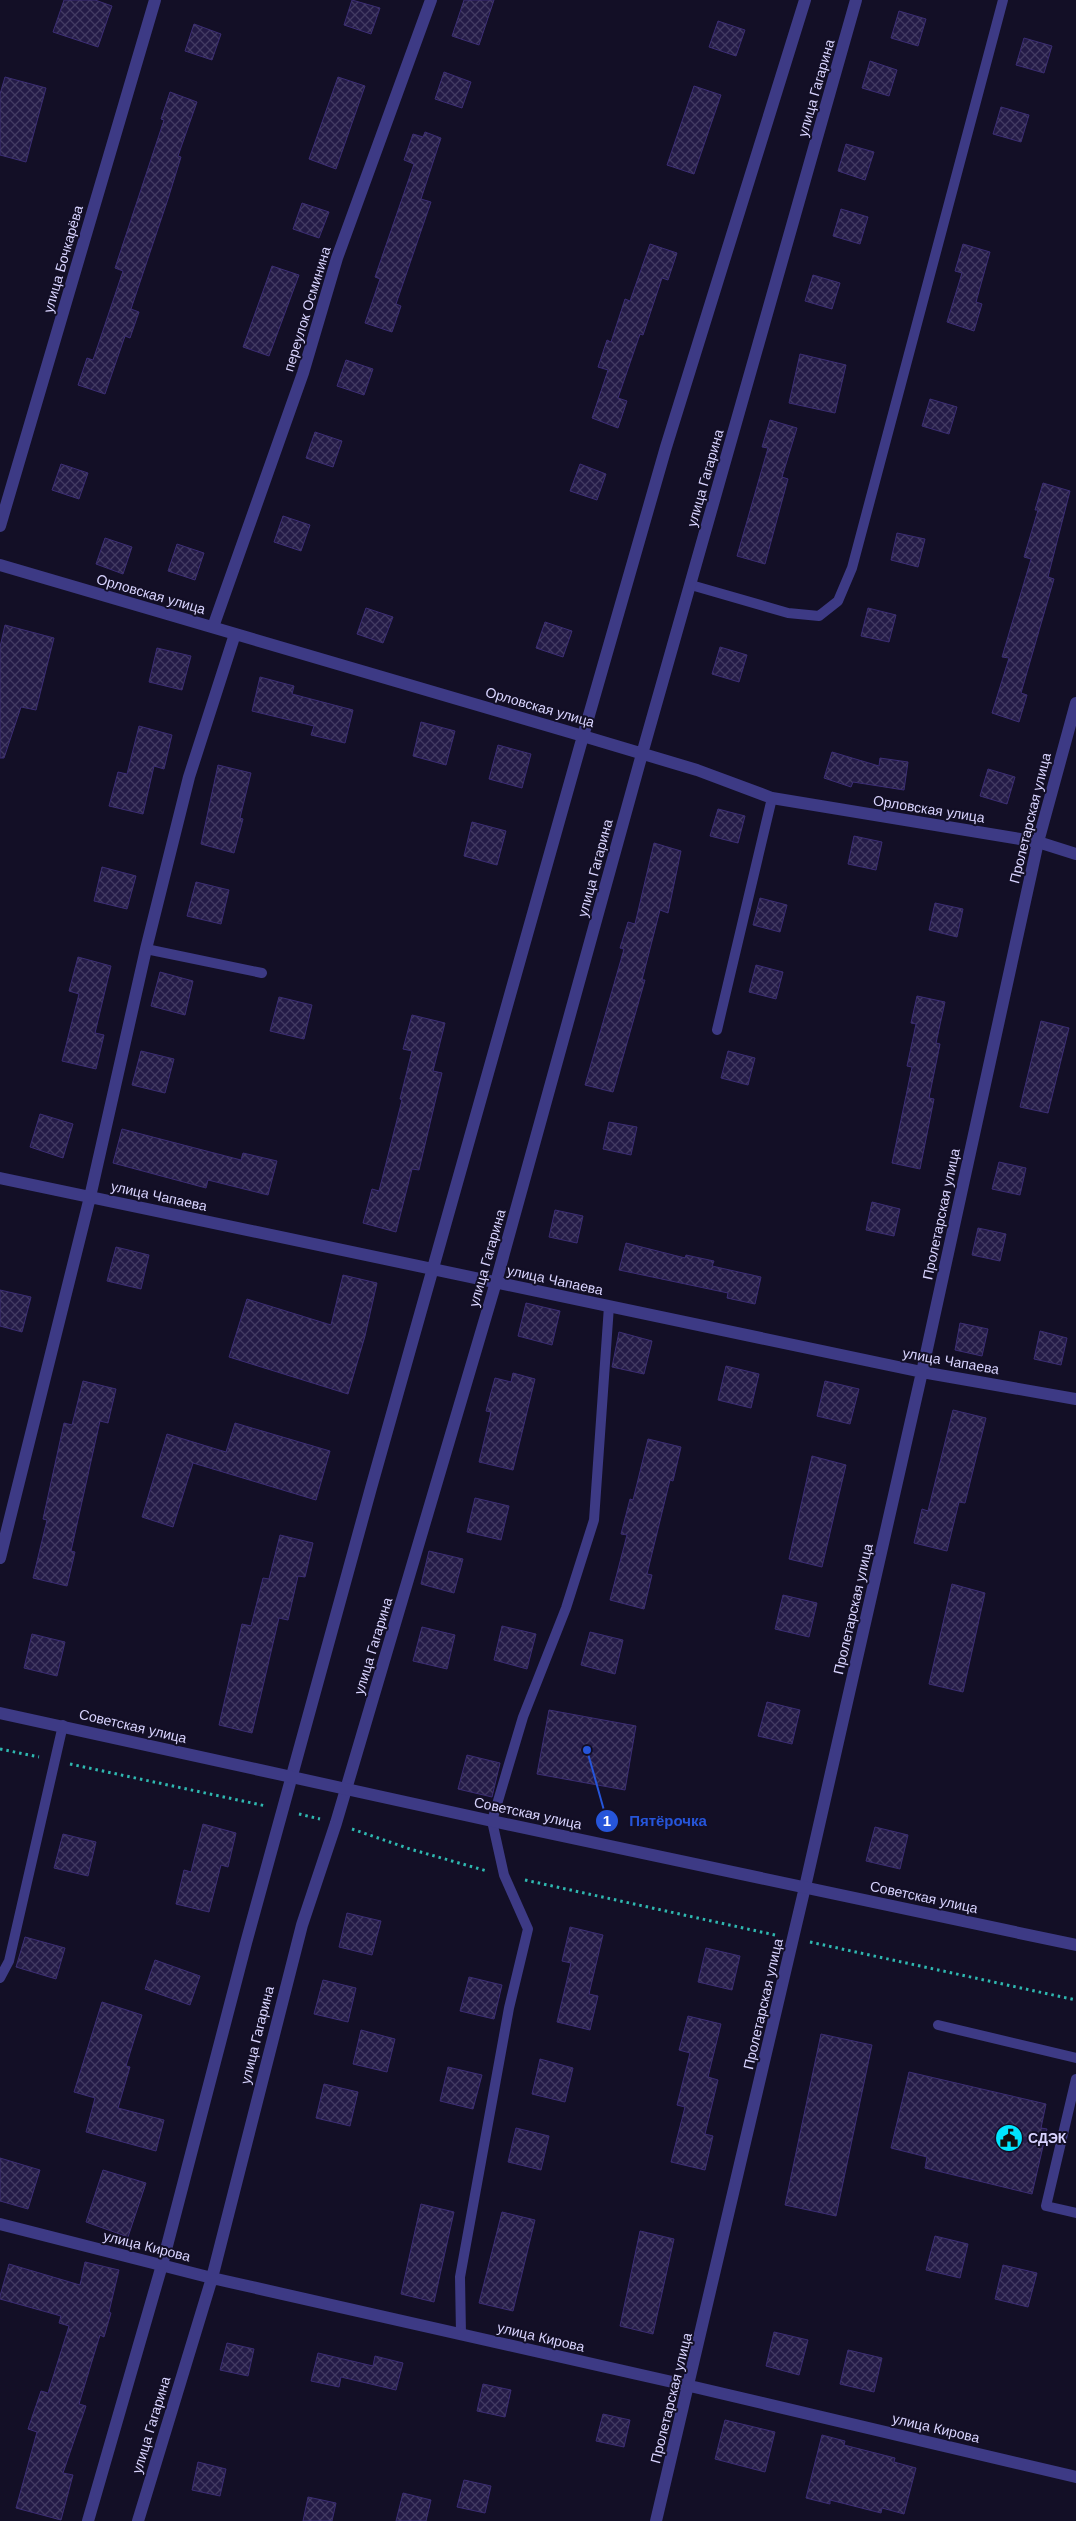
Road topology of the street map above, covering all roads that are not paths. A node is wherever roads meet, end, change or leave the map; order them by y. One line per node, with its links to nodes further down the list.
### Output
1 (155, 0): 6 (street, улица Бочкарёва)
2 (431, 0): 9 (street, переулок Осминина)
3 (805, 0): 12 (street)
4 (856, 0): 8 (street, улица Гагарина)
5 (1003, 0): 8 (lane)
6 (0, 526)
7 (0, 565): 9 (street, Орловская улица)
8 (690, 585): 13 (street, улица Гагарина)
9 (213, 627): 10 (street, Орловская улица)
10 (235, 634): 12 (street, Орловская улица); 17 (street)
11 (1076, 703): 15 (street, Пролетарская улица)
12 (583, 736): 13 (street, Орловская улица); 22 (street)
13 (642, 754): 14 (street, Орловская улица); 23 (street, улица Гагарина)
14 (772, 798): 15 (street, Орловская улица); 19 (lane)
15 (1038, 842): 16 (street, Орловская улица); 25 (street, Пролетарская улица)
16 (1076, 854)
17 (146, 949): 18 (lane); 21 (street)
18 (262, 973)
19 (717, 1030)
20 (0, 1178): 21 (street, улица Чапаева)
21 (90, 1197): 22 (street, улица Чапаева); 27 (street)
22 (432, 1269): 23 (street, улица Чапаева); 30 (street)
23 (496, 1282): 24 (street, улица Чапаева); 31 (street, улица Гагарина)
24 (609, 1306): 25 (street, улица Чапаева); 32 (lane)
25 (922, 1372): 26 (street, улица Чапаева); 33 (street, Пролетарская улица)
26 (1076, 1399)
27 (0, 1558)
28 (0, 1713): 29 (street, Советская улица)
29 (62, 1725): 30 (street, Советская улица); 35 (lane, Советская улица)
30 (291, 1778): 31 (street, Советская улица); 41 (street)
31 (346, 1789): 32 (street, Советская улица); 42 (street, улица Гагарина)
32 (492, 1821): 33 (street, Советская улица); 43 (lane)
33 (805, 1887): 34 (street, Советская улица); 44 (street, Пролетарская улица)
34 (1076, 1945)
35 (0, 1978)
36 (938, 2025): 37 (lane)
37 (1075, 2055)
38 (1076, 2079): 39 (lane)
39 (1076, 2213)
40 (0, 2224): 41 (street, улица Кирова)
41 (162, 2265): 42 (street, улица Кирова); 46 (street)
42 (212, 2278): 43 (street, улица Кирова); 47 (street, улица Гагарина)
43 (461, 2334): 44 (street, улица Кирова)
44 (690, 2386): 45 (street, улица Кирова); 48 (street, Пролетарская улица)
45 (1076, 2477)
46 (88, 2521)
47 (138, 2521)
48 (656, 2521)

